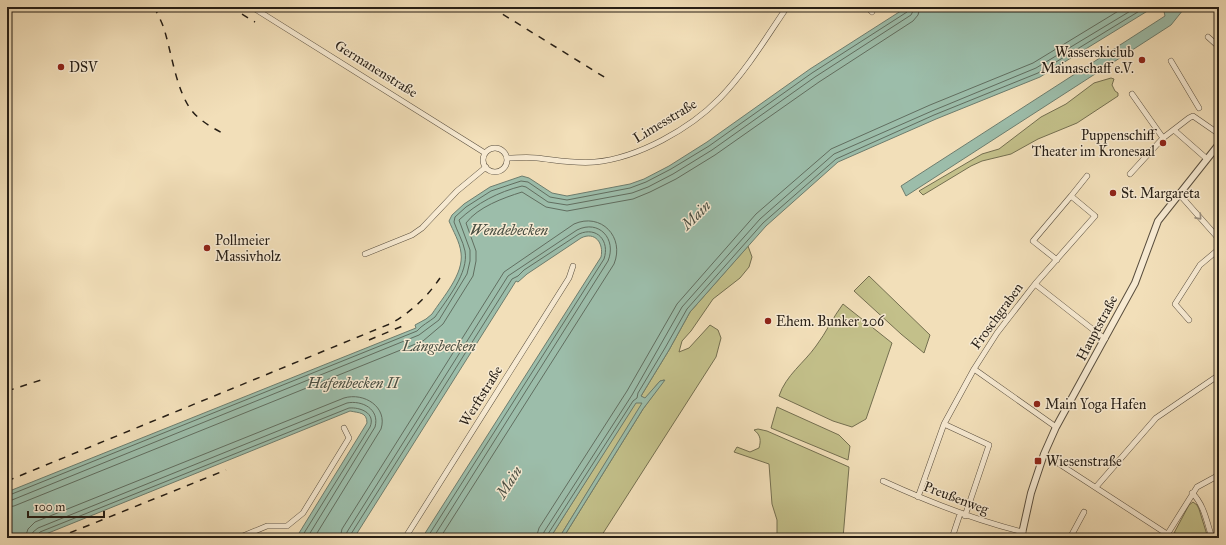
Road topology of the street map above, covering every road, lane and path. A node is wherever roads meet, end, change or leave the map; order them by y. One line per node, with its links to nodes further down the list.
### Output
1 (252, 7): 14 (street, Germanenstraße)
2 (787, 7): 15 (street, Limesstraße)
3 (867, 7): 4 (street)
4 (872, 12)
5 (1208, 37): 6 (street)
6 (1219, 47)
7 (1171, 61): 9 (street)
8 (1132, 94): 12 (street)
9 (1199, 108)
10 (1174, 130): 11 (street); 12 (street); 16 (street)
11 (1219, 134)
12 (1163, 138): 18 (street)
13 (1219, 144): 16 (street, Hauptstraße)
14 (485, 153): 15 (street); 17 (street)
15 (507, 158): 17 (street)
16 (1207, 159): 20 (street, Hauptstraße)
17 (486, 167): 24 (street)
18 (1130, 174)
19 (1087, 176): 21 (street)
20 (1180, 195): 22 (street, one-way to 22); 29 (street, Hauptstraße)
21 (1070, 196): 25 (street); 25 (street, Froschgraben)
22 (1219, 239)
23 (1219, 249): 28 (street)
24 (365, 254)
25 (1057, 260): 27 (street, Froschgraben)
26 (573, 266): 46 (street, Werftstraße)
27 (1036, 284): 29 (street); 30 (street, Froschgraben)
28 (1189, 320)
29 (1105, 339): 34 (street, Hauptstraße)
30 (974, 369): 32 (street, Froschgraben); 34 (street)
31 (1219, 375): 38 (street)
32 (944, 424): 40 (street, Froschgraben); 42 (street)
33 (344, 428): 45 (street)
34 (1056, 428): 35 (street, Hauptstraße)
35 (1044, 454): 38 (street); 43 (street, Hauptstraße)
36 (1219, 475): 39 (street)
37 (883, 481): 40 (street, Preußenweg)
38 (1096, 487): 44 (street)
39 (1192, 493): 44 (street); 49 (street)
40 (918, 497): 42 (street, Preußenweg)
41 (1084, 512): 48 (street)
42 (962, 515): 43 (street, Preußenweg); 47 (street)
43 (1022, 536)
44 (1166, 536)
45 (238, 538)
46 (405, 538)
47 (952, 538)
48 (1070, 538)
49 (1212, 538)

